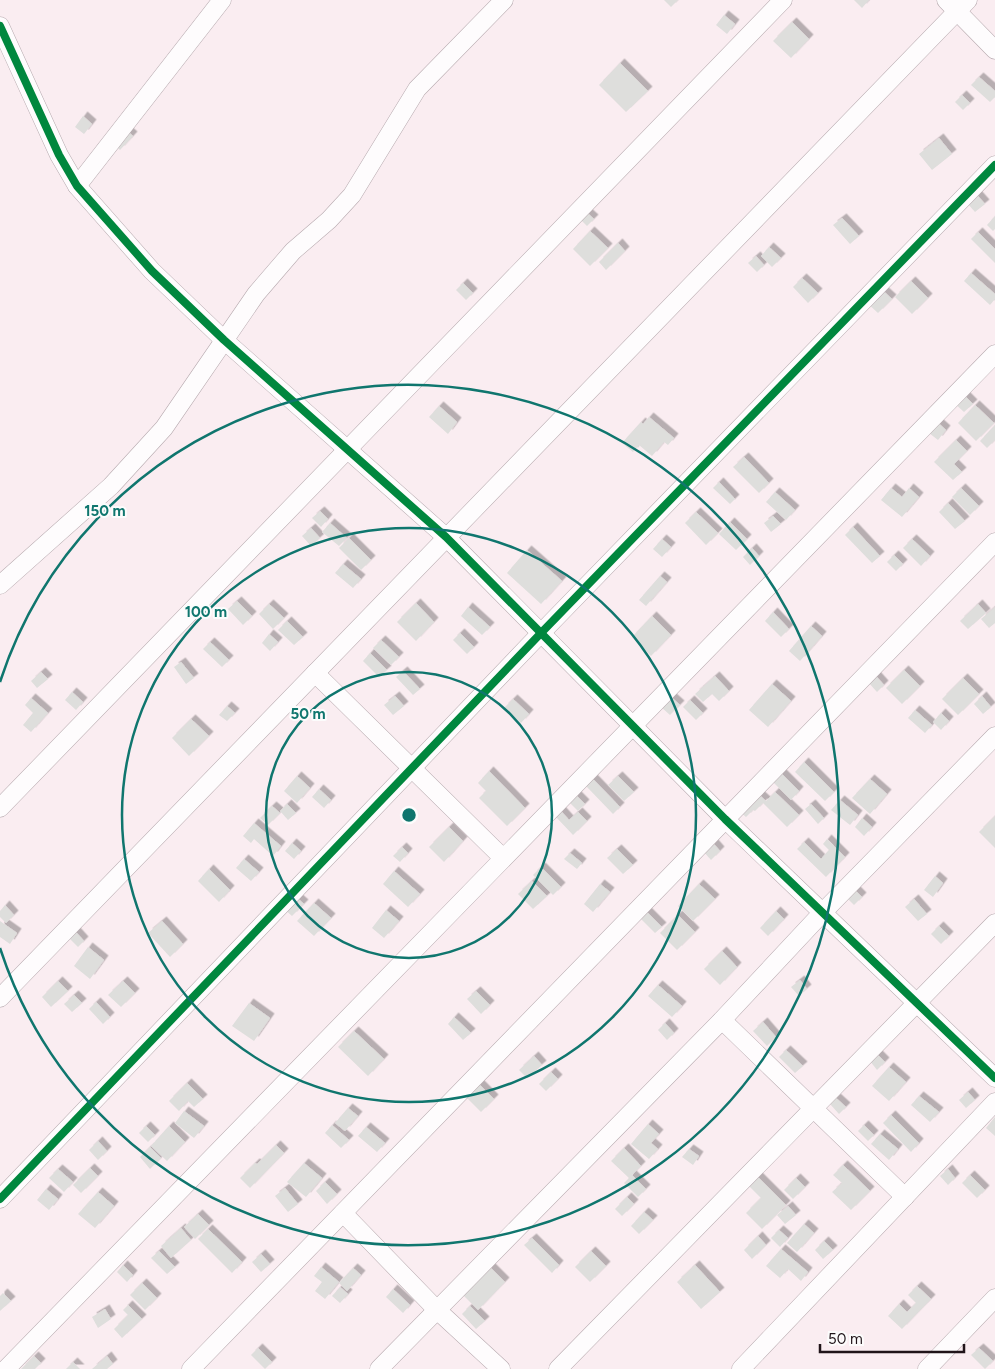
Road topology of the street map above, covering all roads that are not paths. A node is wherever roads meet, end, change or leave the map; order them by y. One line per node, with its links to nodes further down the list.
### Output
1 (222, 0): 8 (street)
2 (504, 0): 9 (street)
3 (783, 0): 11 (street)
4 (957, 4): 6 (street); 12 (street)
5 (0, 26): 8 (street)
6 (995, 50)
7 (995, 165): 15 (street)
8 (78, 186): 9 (street)
9 (224, 340): 11 (street); 14 (street)
10 (995, 354): 17 (street)
11 (348, 449): 12 (street); 20 (street)
12 (446, 537): 15 (street); 16 (street)
13 (995, 542): 21 (street)
14 (0, 585)
15 (542, 632): 17 (street); 19 (street)
16 (315, 673): 19 (street); 25 (street)
17 (633, 724): 21 (street); 22 (street)
18 (995, 736): 23 (street)
19 (412, 768): 22 (street); 32 (street)
20 (0, 808)
21 (725, 819): 23 (street); 33 (street)
22 (502, 858): 36 (street)
23 (823, 912): 26 (street); 27 (street)
24 (995, 923): 26 (street)
25 (0, 998)
26 (916, 1003): 28 (street); 30 (street)
27 (722, 1020): 30 (street); 35 (street)
28 (995, 1078)
29 (995, 1102): 31 (street)
30 (813, 1108): 31 (street); 40 (street)
31 (905, 1198): 41 (street)
32 (0, 1199)
33 (343, 1213): 35 (street); 37 (street)
34 (995, 1298): 42 (street)
35 (437, 1310): 38 (street); 39 (street)
36 (6, 1369)
37 (191, 1369)
38 (379, 1369)
39 (501, 1369)
40 (558, 1369)
41 (741, 1369)
42 (927, 1369)

